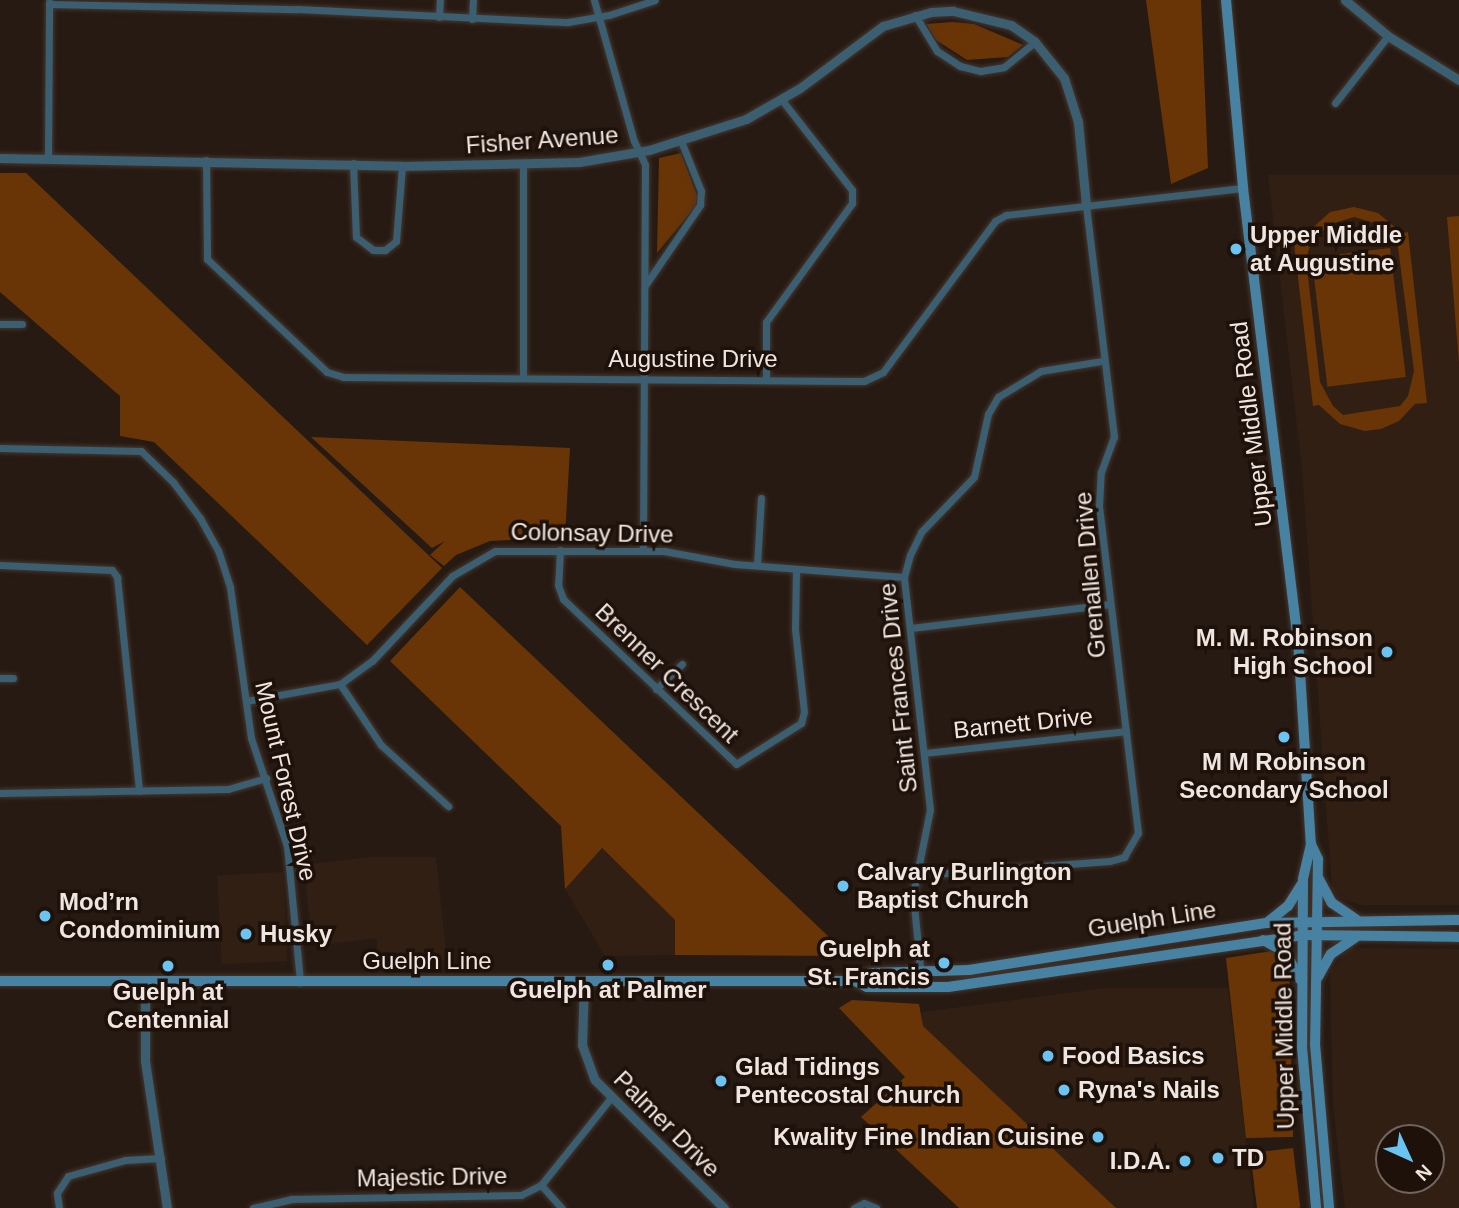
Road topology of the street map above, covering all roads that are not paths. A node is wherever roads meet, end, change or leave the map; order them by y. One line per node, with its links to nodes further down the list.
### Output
1 (299, 0): 12 (street)
2 (330, 0): 13 (street)
3 (440, 0): 15 (street)
4 (472, 0): 17 (street)
5 (594, 0): 16 (street)
6 (655, 0): 16 (street)
7 (1226, 0): 31 (main road, Upper Middle Road)
8 (1345, 0): 18 (street)
9 (49, 2): 10 (street); 26 (street)
10 (157, 2): 11 (street)
11 (190, 3): 12 (street)
12 (298, 9): 13 (street)
13 (330, 12): 15 (street)
14 (915, 15): 19 (street, Fisher Avenue); 19 (street); 21 (street, Fisher Avenue)
15 (439, 17): 17 (street)
16 (599, 18): 17 (street); 24 (street)
17 (472, 19)
18 (1388, 36): 20 (street); 22 (street)
19 (1035, 42): 32 (street, Fisher Avenue)
20 (1459, 80)
21 (782, 100): 23 (street, Fisher Avenue); 38 (street)
22 (1335, 103)
23 (681, 141): 24 (street, Fisher Avenue); 33 (street)
24 (639, 152): 29 (street, Fisher Avenue); 33 (street)
25 (0, 158): 26 (street, Fisher Avenue)
26 (48, 159): 27 (street, Fisher Avenue)
27 (206, 160): 28 (street, Fisher Avenue); 37 (street, Augustine Drive)
28 (353, 163): 30 (street, Fisher Avenue); 30 (street)
29 (523, 164): 30 (street, Fisher Avenue); 37 (street)
30 (401, 166)
31 (1243, 188): 32 (street, Augustine Drive); 62 (main road, Upper Middle Road)
32 (1086, 205): 36 (street, Grenallen Drive); 38 (street, Augustine Drive)
33 (645, 285): 39 (street)
34 (0, 324): 35 (street)
35 (22, 324)
36 (1102, 361): 47 (street, Saint Frances Drive); 48 (street, Grenallen Drive)
37 (523, 377): 39 (street, Augustine Drive)
38 (766, 378): 39 (street, Augustine Drive)
39 (645, 379): 43 (street)
40 (0, 448): 55 (street, Mount Forest Drive)
41 (761, 498): 45 (street)
42 (561, 550): 43 (street, Colonsay Drive); 53 (street, Colonsay Drive); 54 (street, Brenner Crescent)
43 (643, 550): 45 (street, Colonsay Drive)
44 (0, 565): 59 (street)
45 (757, 565): 46 (street, Colonsay Drive)
46 (796, 570): 47 (street, Colonsay Drive); 54 (street, Brenner Crescent)
47 (904, 578): 49 (street, Saint Frances Drive)
48 (1110, 604): 49 (street); 56 (street, Grenallen Drive)
49 (910, 628): 57 (street, Saint Frances Drive)
50 (682, 664): 54 (street)
51 (0, 678): 52 (street)
52 (13, 678)
53 (340, 684): 55 (street, Colonsay Drive); 61 (street)
54 (656, 689)
55 (246, 702): 58 (street, Mount Forest Drive)
56 (1126, 731): 57 (street, Barnett Drive); 63 (street, Grenallen Drive)
57 (924, 753): 63 (street, Saint Frances Drive)
58 (266, 778): 59 (street); 83 (street, Mount Forest Drive)
59 (139, 791): 60 (street)
60 (0, 793)
61 (449, 806)
62 (1311, 844): 64 (main road, Upper Middle Road); 65 (main road, Upper Middle Road)
63 (917, 869): 78 (street, Saint Frances Drive)
64 (1317, 876): 67 (main road); 69 (main road, Upper Middle Road)
65 (1303, 879): 68 (main road, Upper Middle Road); 70 (main road)
66 (1459, 920): 67 (main road, Guelph Line)
67 (1360, 921): 69 (main road, Guelph Line)
68 (1303, 922): 69 (main road, Guelph Line); 70 (main road, Guelph Line); 71 (main road, Upper Middle Road)
69 (1316, 922): 72 (main road, Upper Middle Road)
70 (1267, 923): 76 (main road, Guelph Line)
71 (1303, 935): 72 (main road, Guelph Line); 75 (main road, Guelph Line); 85 (main road, Upper Middle Road)
72 (1316, 935): 73 (main road, Guelph Line); 84 (main road, Upper Middle Road)
73 (1357, 936): 74 (main road, Guelph Line); 84 (main road)
74 (1459, 937)
75 (1263, 940): 77 (main road, Guelph Line); 85 (main road)
76 (1099, 949): 77 (main road); 78 (main road, Guelph Line)
77 (1079, 969): 86 (main road, Guelph Line)
78 (922, 972): 82 (main road, Guelph Line); 86 (street, Saint Frances Drive)
79 (0, 981): 80 (main road, Guelph Line)
80 (145, 981): 83 (main road, Guelph Line); 88 (street)
81 (584, 981): 82 (main road, Guelph Line); 83 (main road, Guelph Line); 87 (street, Palmer Drive)
82 (855, 981): 86 (main road, Guelph Line)
83 (300, 982)
84 (1315, 983): 99 (main road, Upper Middle Road)
85 (1303, 984): 98 (main road, Upper Middle Road)
86 (922, 988)
87 (610, 1099): 89 (street, Majestic Drive); 95 (street, Palmer Drive)
88 (161, 1158): 91 (street); 92 (street)
89 (541, 1185): 90 (street, Majestic Drive); 94 (street)
90 (273, 1205): 93 (street, Majestic Drive)
91 (59, 1208)
92 (167, 1208)
93 (253, 1208)
94 (562, 1208)
95 (724, 1208)
96 (854, 1208): 97 (street)
97 (876, 1208)
98 (1316, 1208)
99 (1329, 1208)

